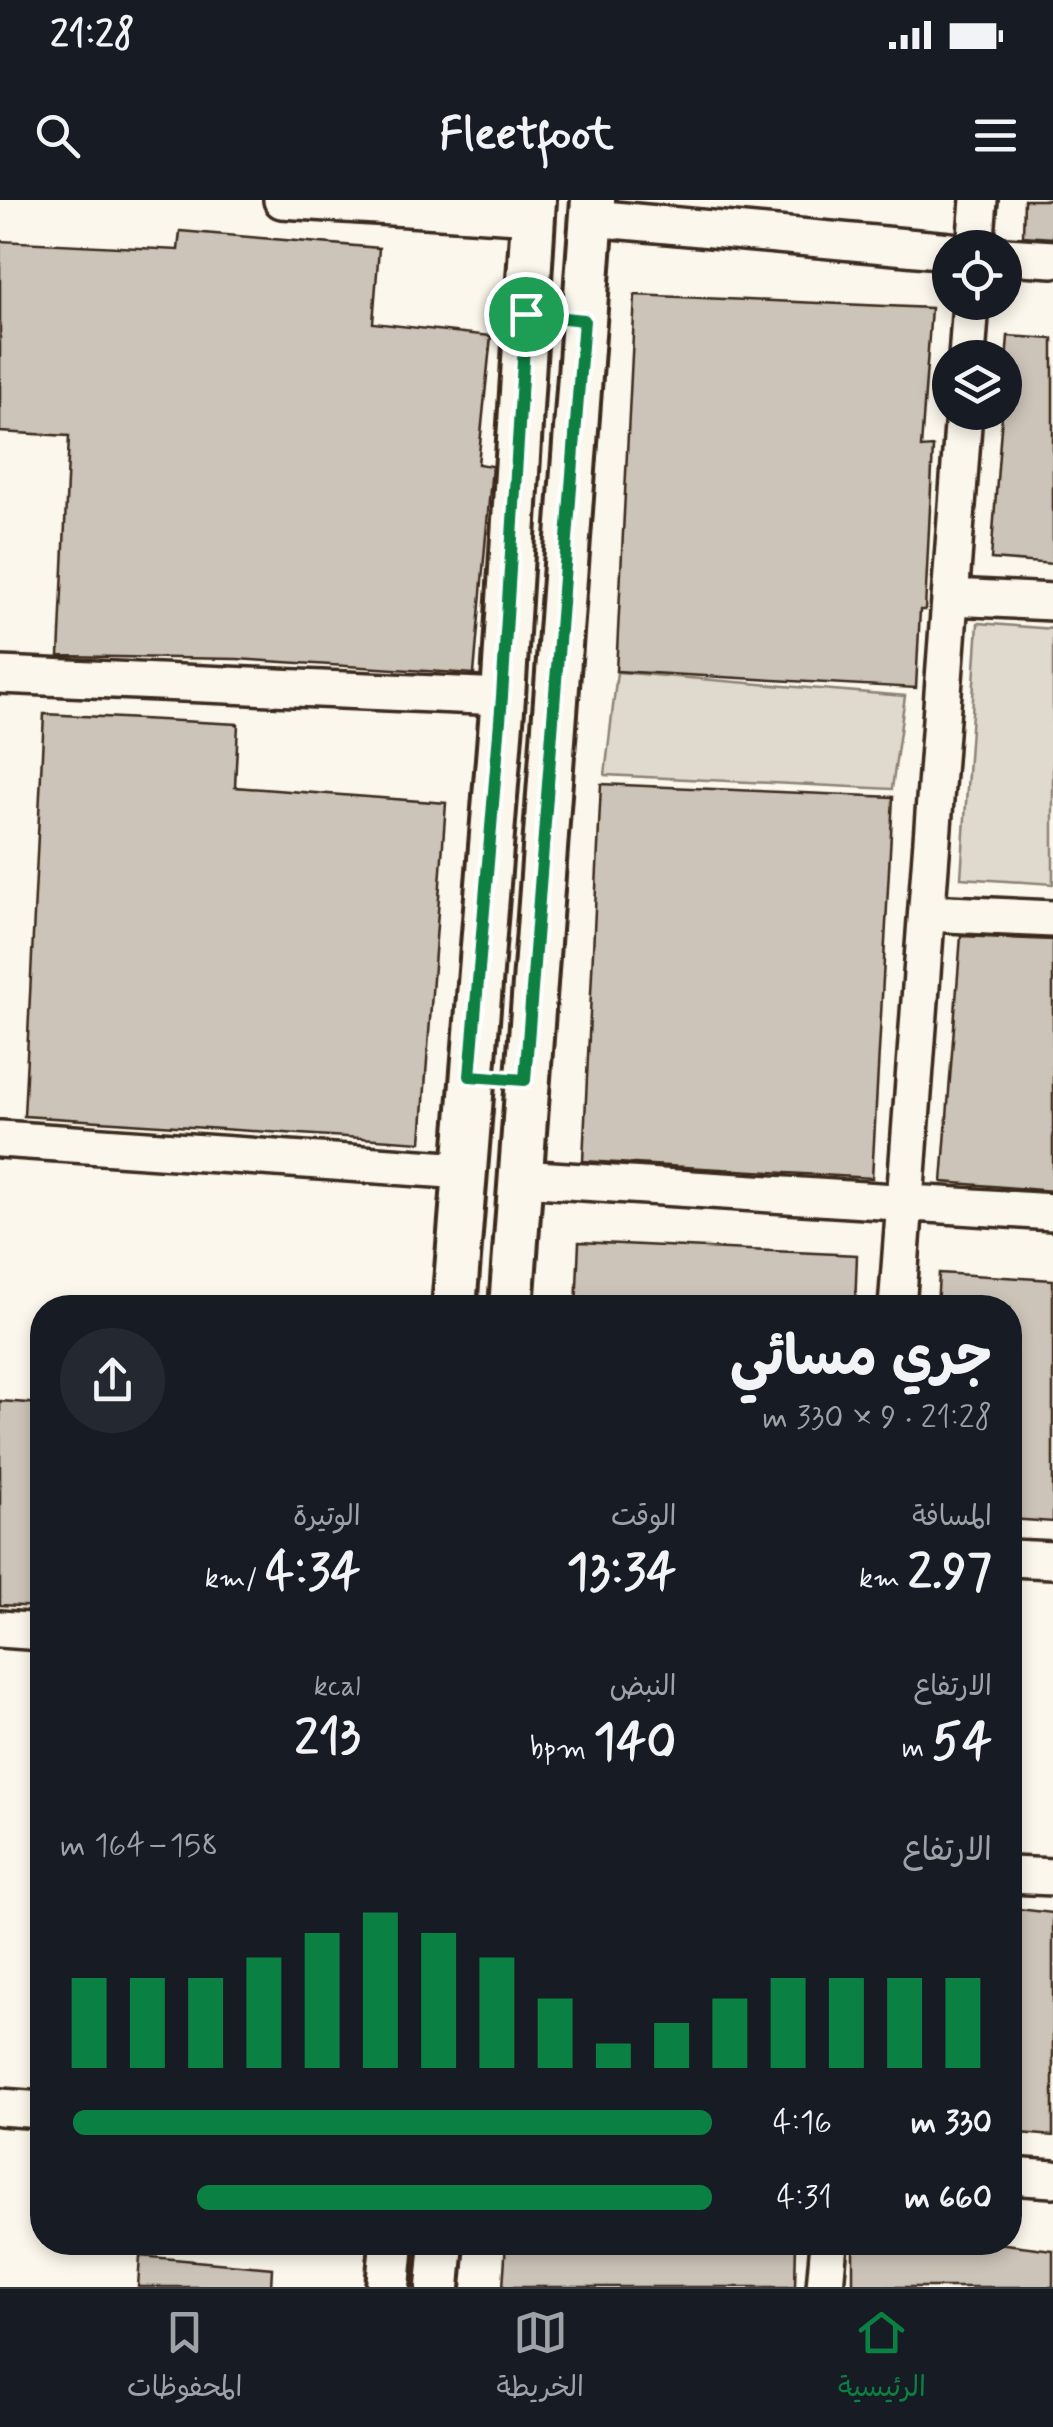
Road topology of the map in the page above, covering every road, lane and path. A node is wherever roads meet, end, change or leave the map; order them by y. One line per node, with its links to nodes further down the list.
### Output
1 (282, 200): 3 (street)
2 (979, 200): 5 (street)
3 (533, 208): 9 (street)
4 (592, 209): 6 (street); 10 (street)
5 (976, 230)
6 (932, 249)
7 (1022, 257): 8 (street)
8 (1053, 259)
9 (526, 314): 10 (street); 15 (street)
10 (584, 320): 19 (street)
11 (963, 430): 12 (street)
12 (952, 597): 13 (street); 16 (street)
13 (1053, 602)
14 (0, 675): 15 (street)
15 (502, 697): 18 (street)
16 (927, 913): 17 (street); 23 (street)
17 (1053, 919)
18 (470, 1076): 19 (street); 21 (street)
19 (525, 1080): 22 (street)
20 (0, 1139): 21 (street)
21 (464, 1171): 25 (street)
22 (520, 1178): 23 (street); 26 (street)
23 (905, 1202): 24 (street); 29 (street)
24 (1053, 1212)
25 (458, 1256): 26 (street); 27 (street)
26 (514, 1260): 28 (street)
27 (455, 1295)
28 (512, 1295)
29 (897, 1295)
30 (1022, 1559): 31 (street)
31 (1053, 1560)
32 (0, 1630): 33 (street)
33 (30, 1631)
34 (1022, 1876): 35 (street)
35 (1053, 1877)
36 (0, 2108): 37 (street)
37 (30, 2109)
38 (1022, 2177): 39 (street)
39 (1053, 2179)
40 (391, 2255): 43 (street)
41 (441, 2255): 44 (street)
42 (828, 2255): 45 (street)
43 (388, 2287)
44 (438, 2287)
45 (825, 2287)

